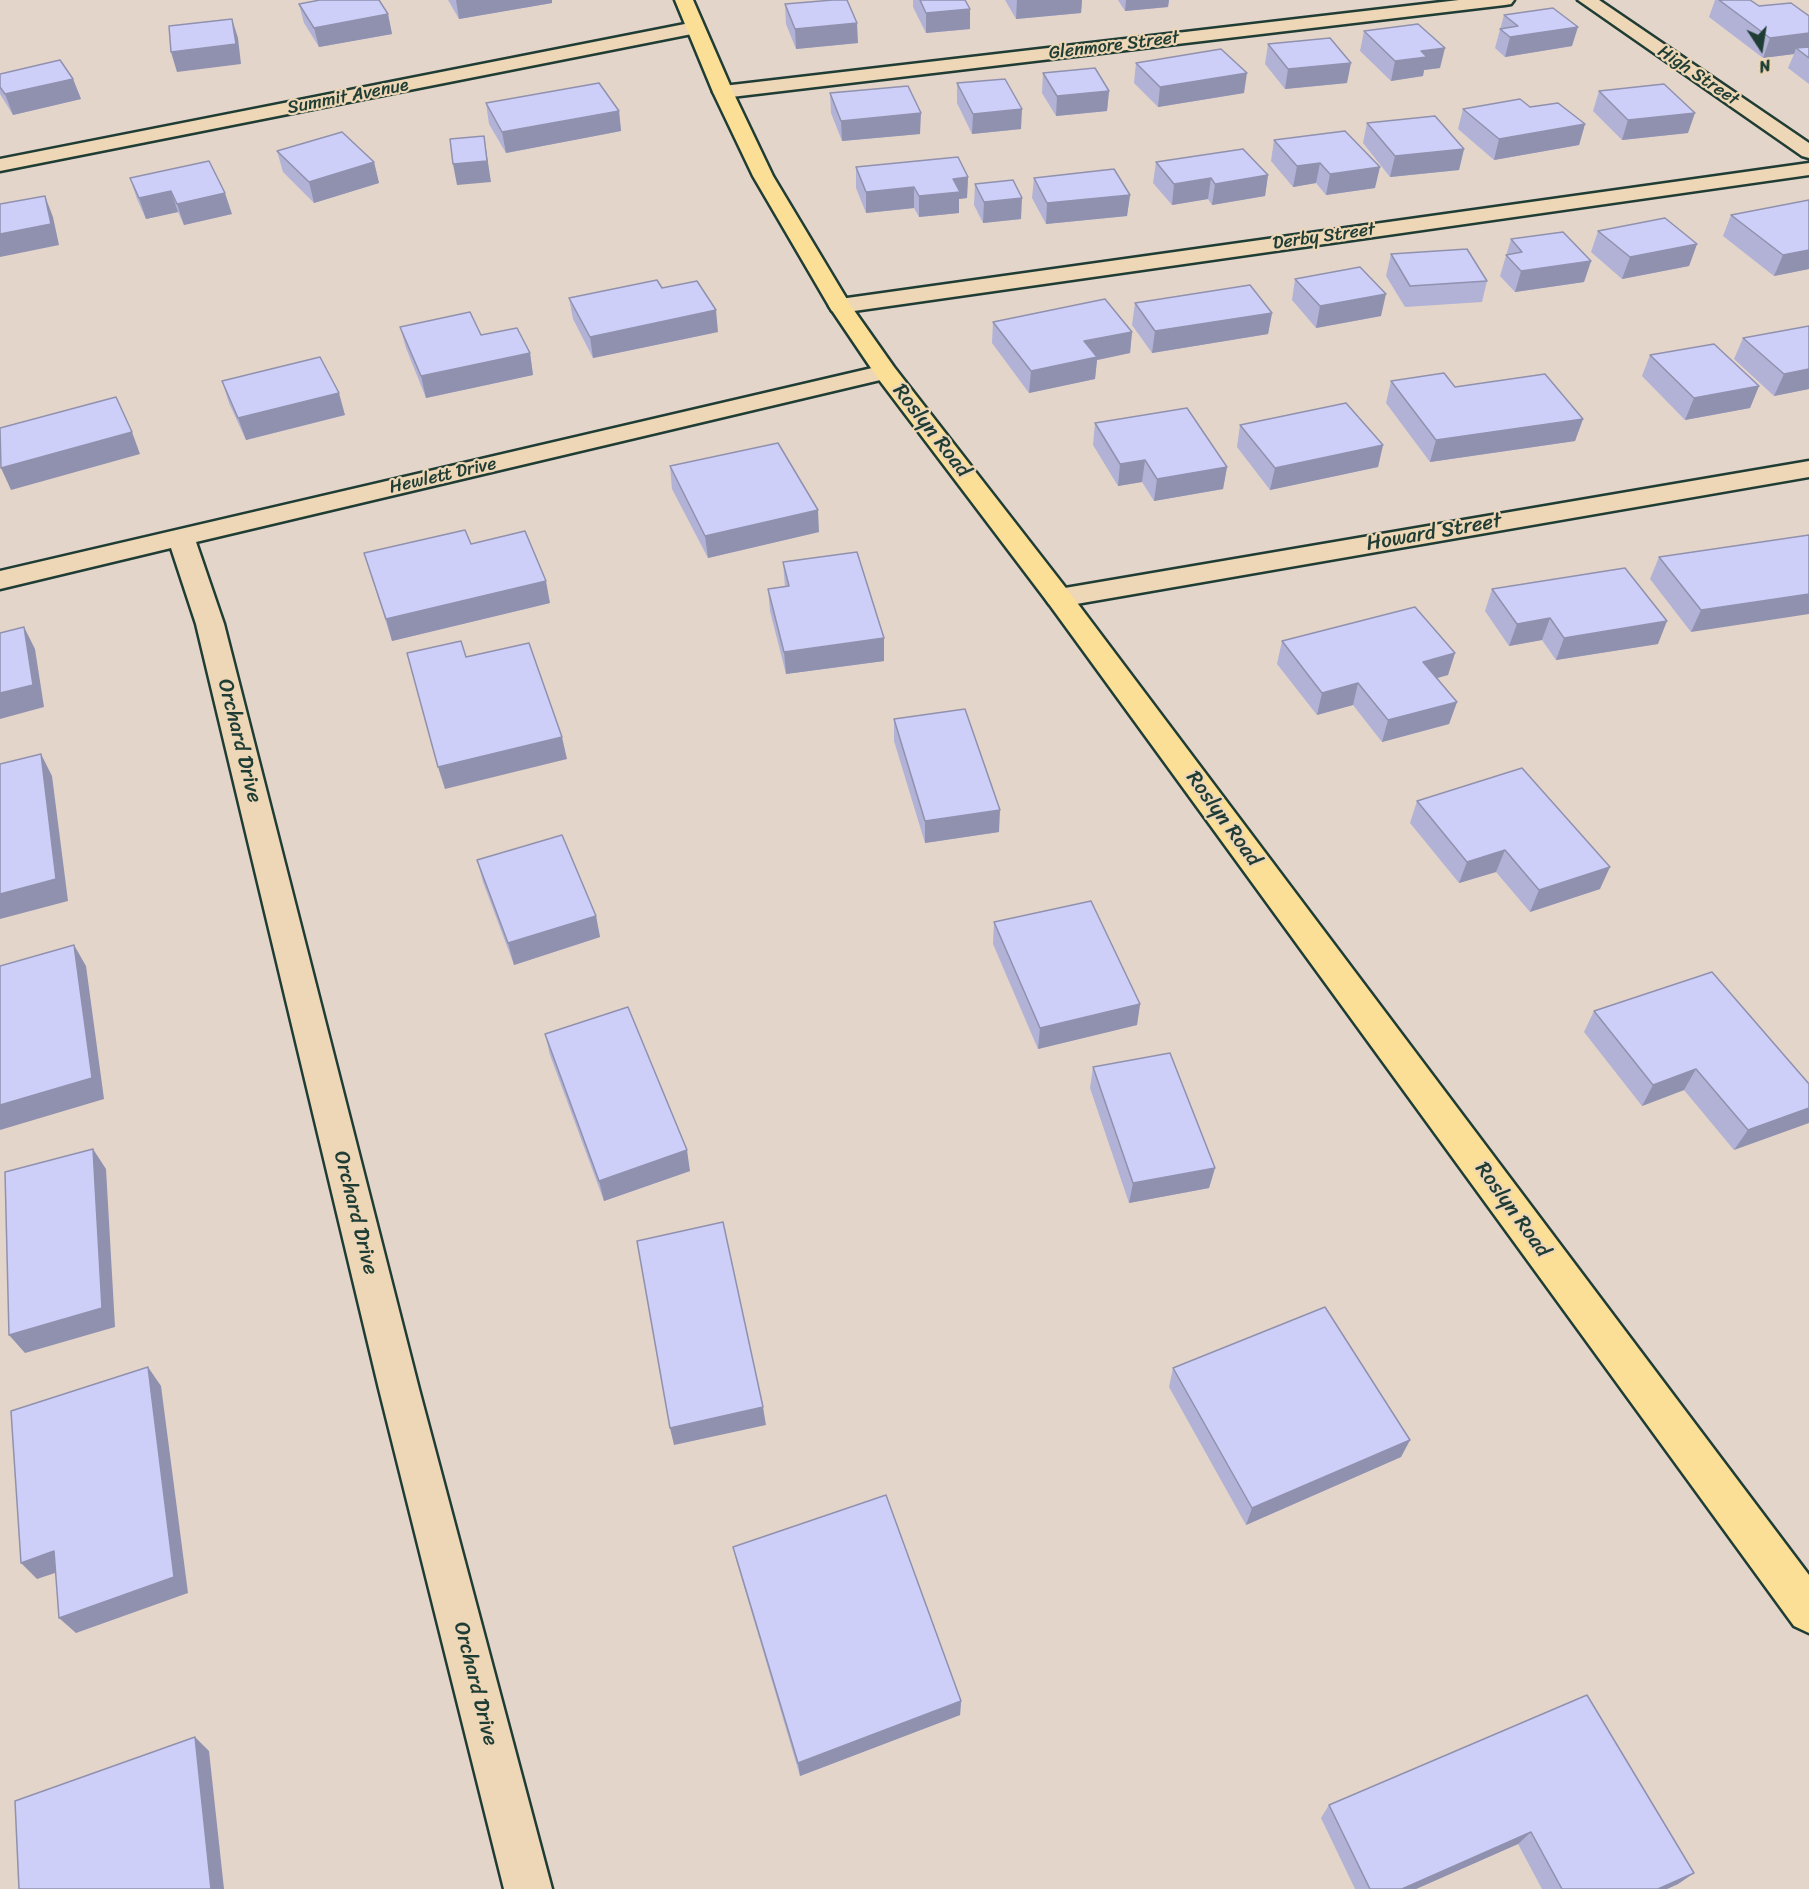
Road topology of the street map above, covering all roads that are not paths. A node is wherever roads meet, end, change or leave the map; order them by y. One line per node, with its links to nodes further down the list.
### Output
1 (684, 0): 4 (main road, Roslyn Road)
2 (1505, 0): 5 (street, Glenmore Street)
3 (1587, 0): 6 (street, High Street)
4 (695, 28): 5 (main road, Roslyn Road); 7 (street, Summit Avenue)
5 (723, 92): 9 (main road, Roslyn Road)
6 (1809, 152)
7 (0, 165)
8 (1809, 169): 9 (street, Derby Street)
9 (840, 306): 10 (main road, Roslyn Road)
10 (885, 372): 12 (street, Hewlett Drive); 14 (main road, Roslyn Road)
11 (1809, 469): 14 (street, Howard Street)
12 (182, 537): 13 (street, Hewlett Drive); 16 (street, Orchard Drive)
13 (0, 580)
14 (1059, 597): 15 (main road, Roslyn Road)
15 (1809, 1611)
16 (528, 1889)

